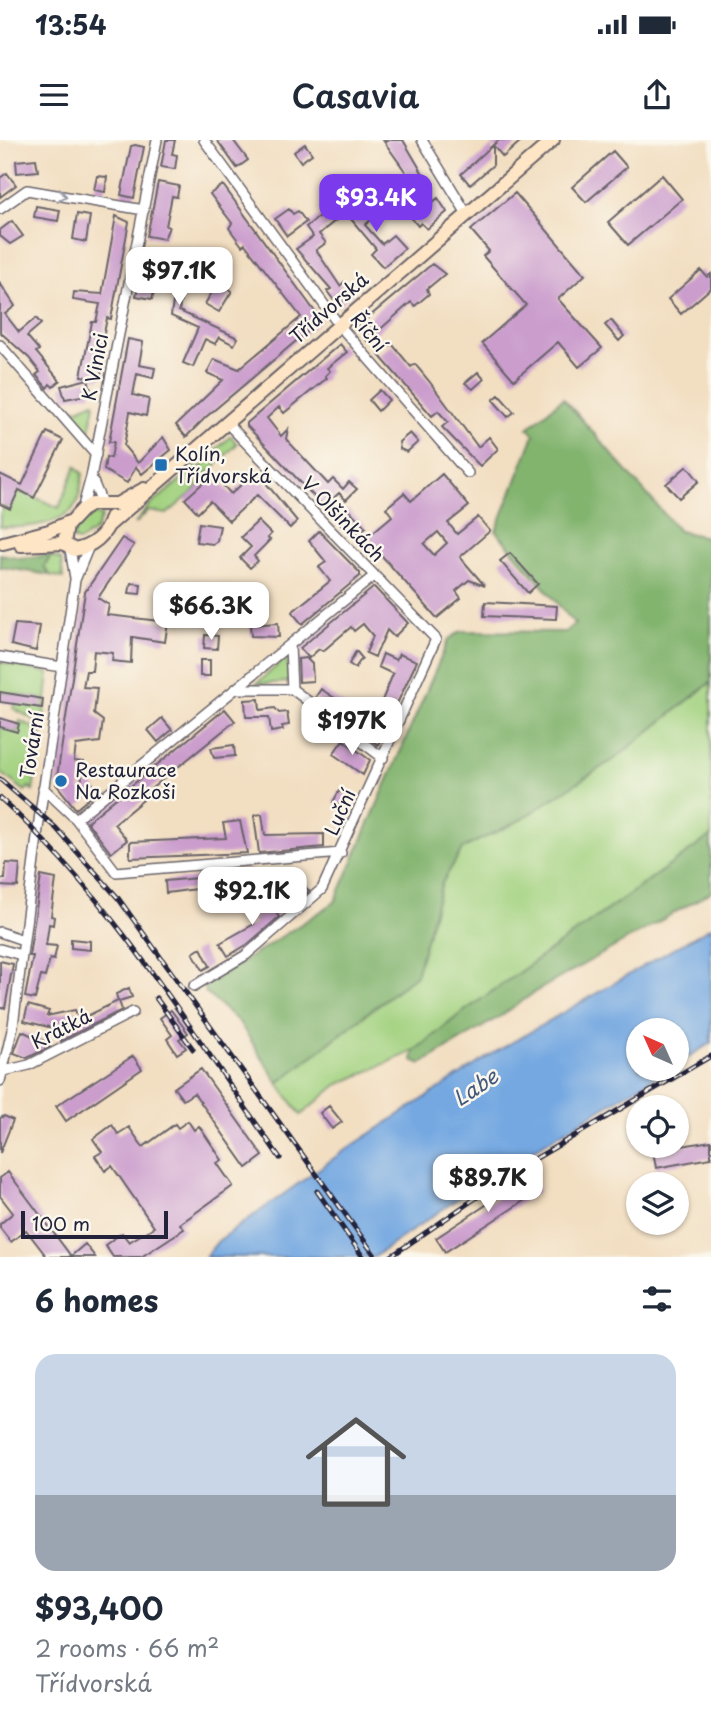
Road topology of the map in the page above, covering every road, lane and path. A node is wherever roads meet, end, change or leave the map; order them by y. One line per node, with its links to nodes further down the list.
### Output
1 (157, 140): 6 (street, K Vinici)
2 (204, 140): 8 (street, Říční)
3 (422, 140): 7 (street)
4 (553, 140): 7 (main road, Třídvorská)
5 (0, 209): 6 (street, one-way to 6)
6 (144, 210): 11 (street, K Vinici)
7 (467, 214): 8 (main road, Třídvorská)
8 (339, 325): 10 (main road, Třídvorská); 12 (street, Říční)
9 (0, 345): 11 (street)
10 (226, 422): 14 (main road, Třídvorská); 22 (street, V Olšinkách)
11 (96, 455): 13 (street, K Vinici)
12 (468, 472)
13 (91, 477): 15 (street); 16 (street, K Vinici)
14 (161, 477): 15 (main road, Třídvorská); 18 (main road, Třídvorská)
15 (105, 505): 16 (main road, Třídvorská); 18 (main road)
16 (82, 510): 17 (main road)
17 (69, 522): 19 (main road); 20 (main road)
18 (109, 525): 21 (main road, Třídvorská)
19 (2, 543): 20 (main road)
20 (67, 546): 21 (main road); 23 (street, Tovární)
21 (89, 546): 23 (street, Tovární)
22 (374, 576): 24 (street, V Olšinkách); 25 (street)
23 (75, 580): 27 (street, Tovární)
24 (436, 639): 30 (street, Luční)
25 (290, 646): 28 (street); 29 (street)
26 (0, 657): 27 (street)
27 (62, 667): 31 (street, Tovární)
28 (237, 689): 29 (street); 32 (street)
29 (292, 689): 30 (street)
30 (383, 758): 33 (street, Luční)
31 (43, 788): 32 (street); 35 (street, Tovární)
32 (76, 819): 33 (street)
33 (341, 853): 38 (street, Luční)
34 (0, 932): 35 (street)
35 (23, 940): 37 (street, Tovární)
36 (0, 949): 37 (street)
37 (21, 955): 40 (street, Tovární)
38 (194, 986)
39 (133, 1013): 40 (street, Krátká)
40 (4, 1071): 41 (street, Tovární)
41 (0, 1082)

